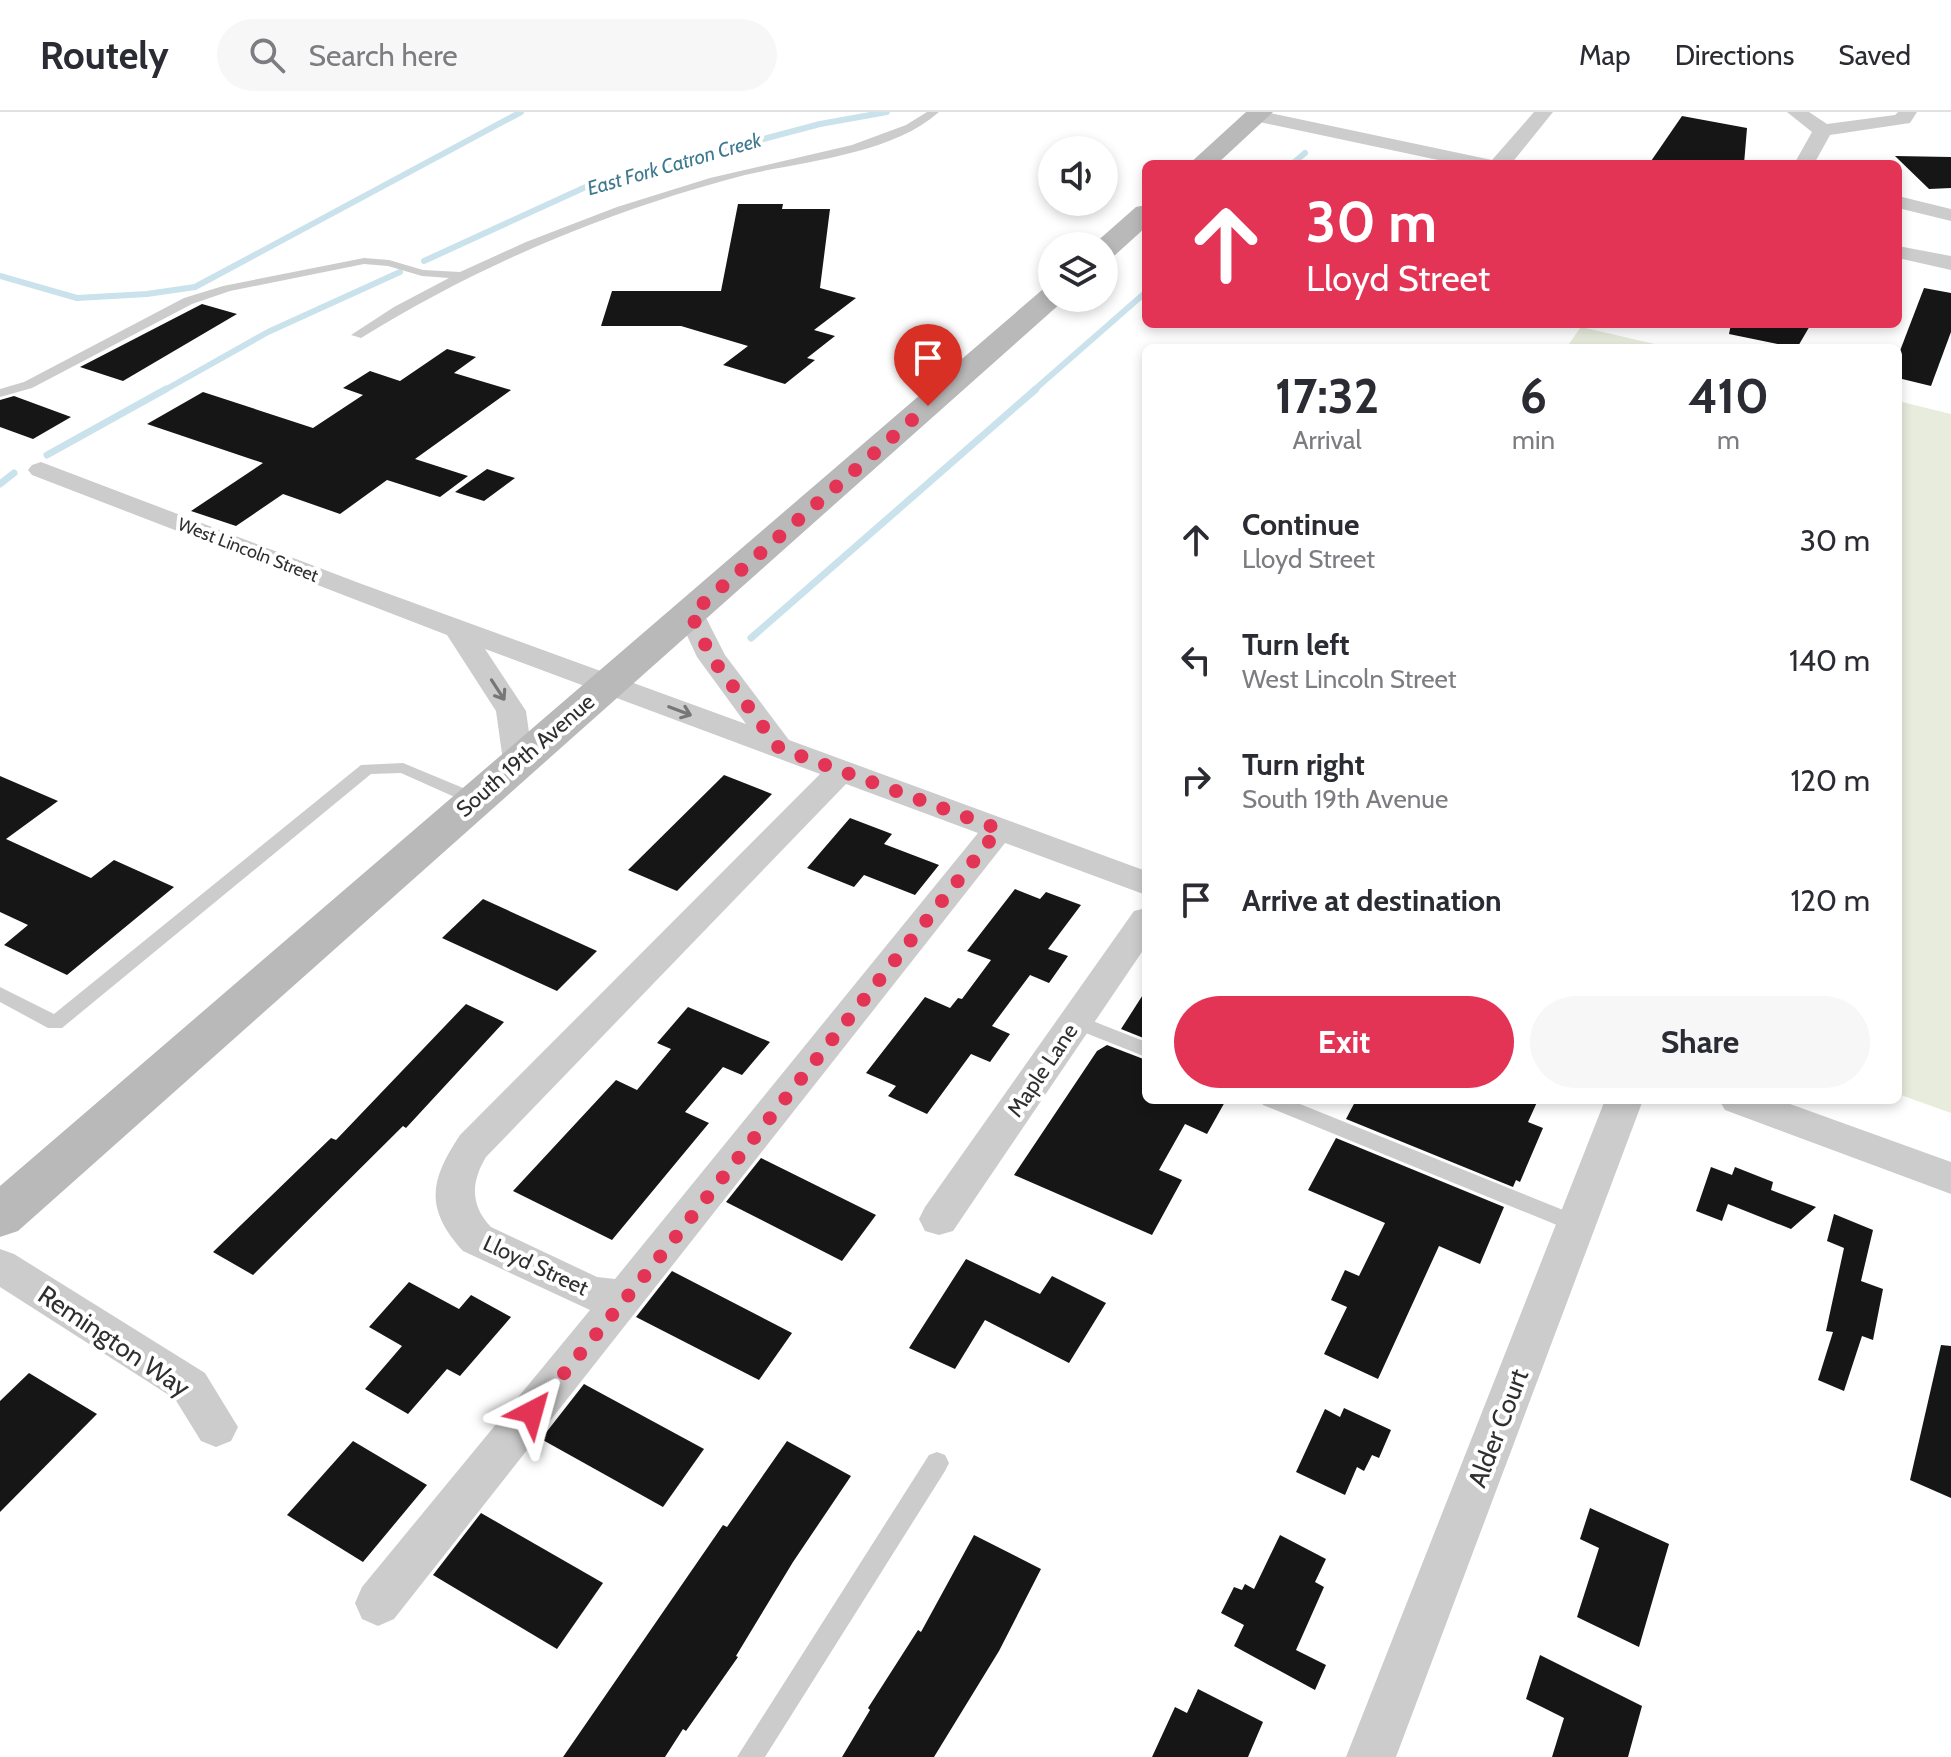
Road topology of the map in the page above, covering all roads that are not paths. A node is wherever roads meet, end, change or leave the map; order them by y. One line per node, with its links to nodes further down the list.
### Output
1 (934, 112): 18 (lane)
2 (1544, 112): 9 (street)
3 (1796, 112): 6 (street)
4 (1908, 112): 6 (street)
5 (1252, 113): 7 (main road); 8 (street)
6 (1823, 130): 10 (street)
7 (1206, 160)
8 (1467, 160)
9 (1503, 160)
10 (1806, 160)
11 (1902, 203): 12 (street)
12 (1951, 215)
13 (1142, 217): 14 (main road)
14 (1118, 238)
15 (1902, 253): 16 (street)
16 (1951, 263)
17 (422, 273): 18 (lane); 19 (lane); 22 (lane)
18 (464, 275): 19 (lane)
19 (413, 299): 21 (lane)
20 (1038, 308): 24 (main road, South 19th Avenue)
21 (357, 335)
22 (0, 393)
23 (41, 470): 25 (street, West Lincoln Street)
24 (691, 614): 26 (main road, South 19th Avenue); 27 (street)
25 (456, 627): 26 (street, West Lincoln Street); 28 (street, one-way to 28)
26 (607, 683): 27 (street, West Lincoln Street, one-way to 27); 28 (main road, South 19th Avenue)
27 (779, 748): 29 (street, West Lincoln Street)
28 (518, 761): 30 (main road, South 19th Avenue)
29 (841, 771): 31 (street, West Lincoln Street); 45 (street, Lloyd Street)
30 (474, 799): 34 (lane); 41 (main road, South 19th Avenue)
31 (999, 829): 32 (street, West Lincoln Street); 45 (street)
32 (1142, 882)
33 (1142, 926): 35 (street, Maple Lane)
34 (0, 994)
35 (1075, 1021): 36 (lane); 42 (street, Maple Lane)
36 (1142, 1048)
37 (1280, 1104): 43 (lane)
38 (1622, 1104): 43 (street, Alder Court)
39 (1749, 1104): 40 (street)
40 (1951, 1178)
41 (0, 1216)
42 (939, 1219)
43 (1576, 1224): 50 (street, Alder Court)
44 (0, 1266): 46 (street, Remington Way)
45 (628, 1293): 48 (street)
46 (216, 1427)
47 (937, 1463): 49 (lane)
48 (378, 1603)
49 (750, 1757)
50 (1371, 1757)

